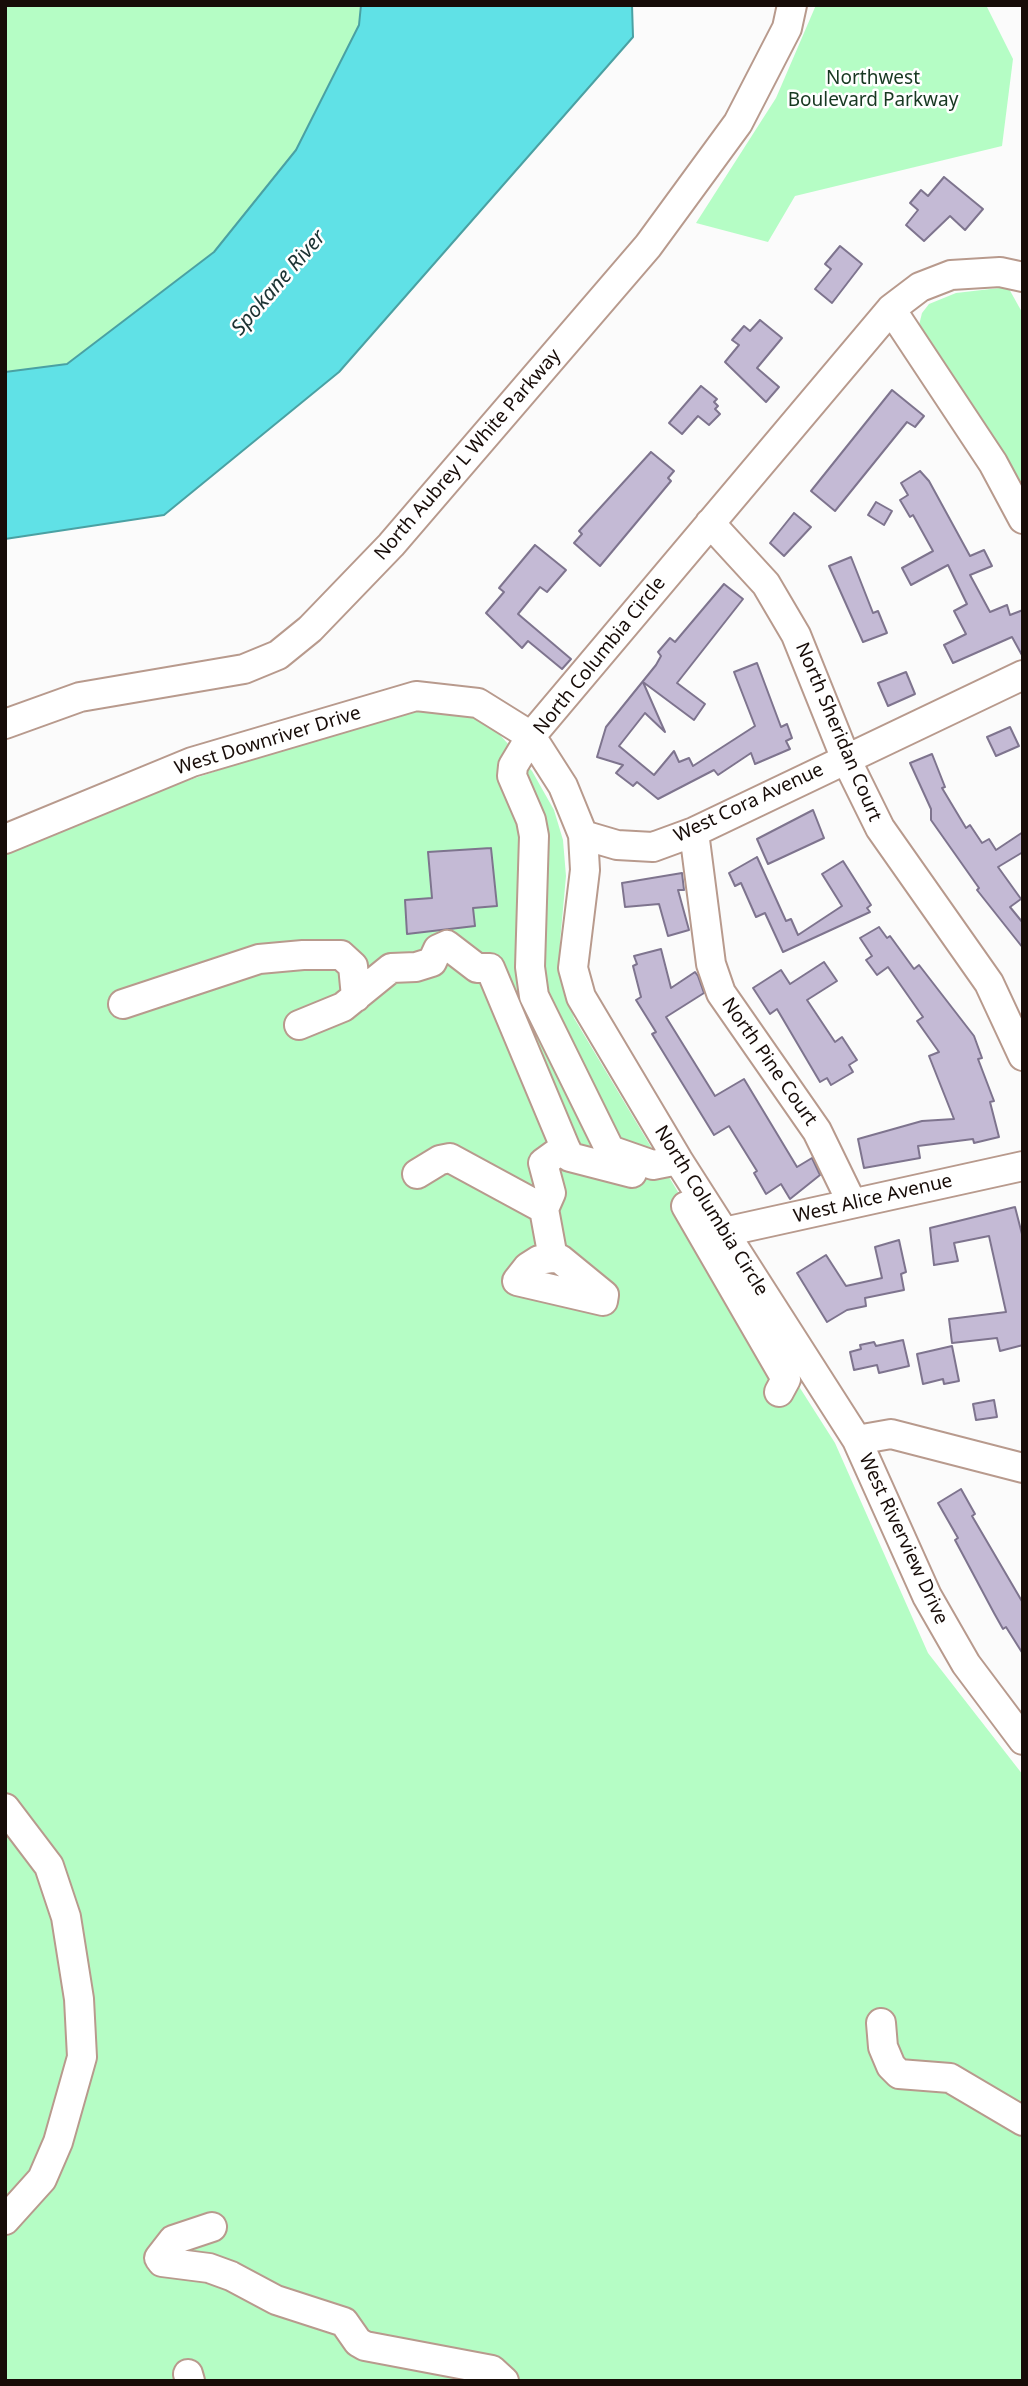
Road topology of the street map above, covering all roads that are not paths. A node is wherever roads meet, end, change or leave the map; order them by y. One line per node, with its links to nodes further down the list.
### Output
1 (792, 5): 7 (street, North Aubrey L White Parkway)
2 (1023, 278): 3 (street, North Columbia Circle)
3 (891, 309): 4 (street); 5 (street, North Columbia Circle)
4 (1023, 519)
5 (710, 523): 8 (street, North Columbia Circle); 9 (street, North Sheridan Court)
6 (1023, 675): 9 (street, West Cora Avenue)
7 (5, 724)
8 (531, 736): 11 (street, North Columbia Circle); 12 (street, West Downriver Drive); 18 (street)
9 (845, 757): 10 (street, West Cora Avenue); 16 (street, North Sheridan Court)
10 (694, 832): 11 (street, West Cora Avenue); 21 (street, North Pine Court)
11 (583, 835): 18 (street, North Columbia Circle)
12 (5, 839)
13 (356, 998): 14 (street); 15 (street); 17 (street)
14 (123, 1004)
15 (299, 1025)
16 (1023, 1056)
17 (565, 1147): 22 (street); 25 (street)
18 (678, 1160): 23 (street, North Columbia Circle)
19 (1023, 1166): 21 (street, West Alice Avenue)
20 (417, 1174): 22 (street)
21 (852, 1203): 23 (street, West Alice Avenue)
22 (544, 1209): 24 (street)
23 (724, 1232): 26 (street, North Columbia Circle)
24 (553, 1258)
25 (779, 1392)
26 (857, 1440): 27 (street); 28 (street, West Riverview Drive)
27 (1023, 1468)
28 (1023, 1740)
29 (5, 1808): 32 (street)
30 (881, 2023): 31 (street)
31 (1023, 2121)
32 (5, 2220)
33 (212, 2227): 34 (street)
34 (504, 2381)

